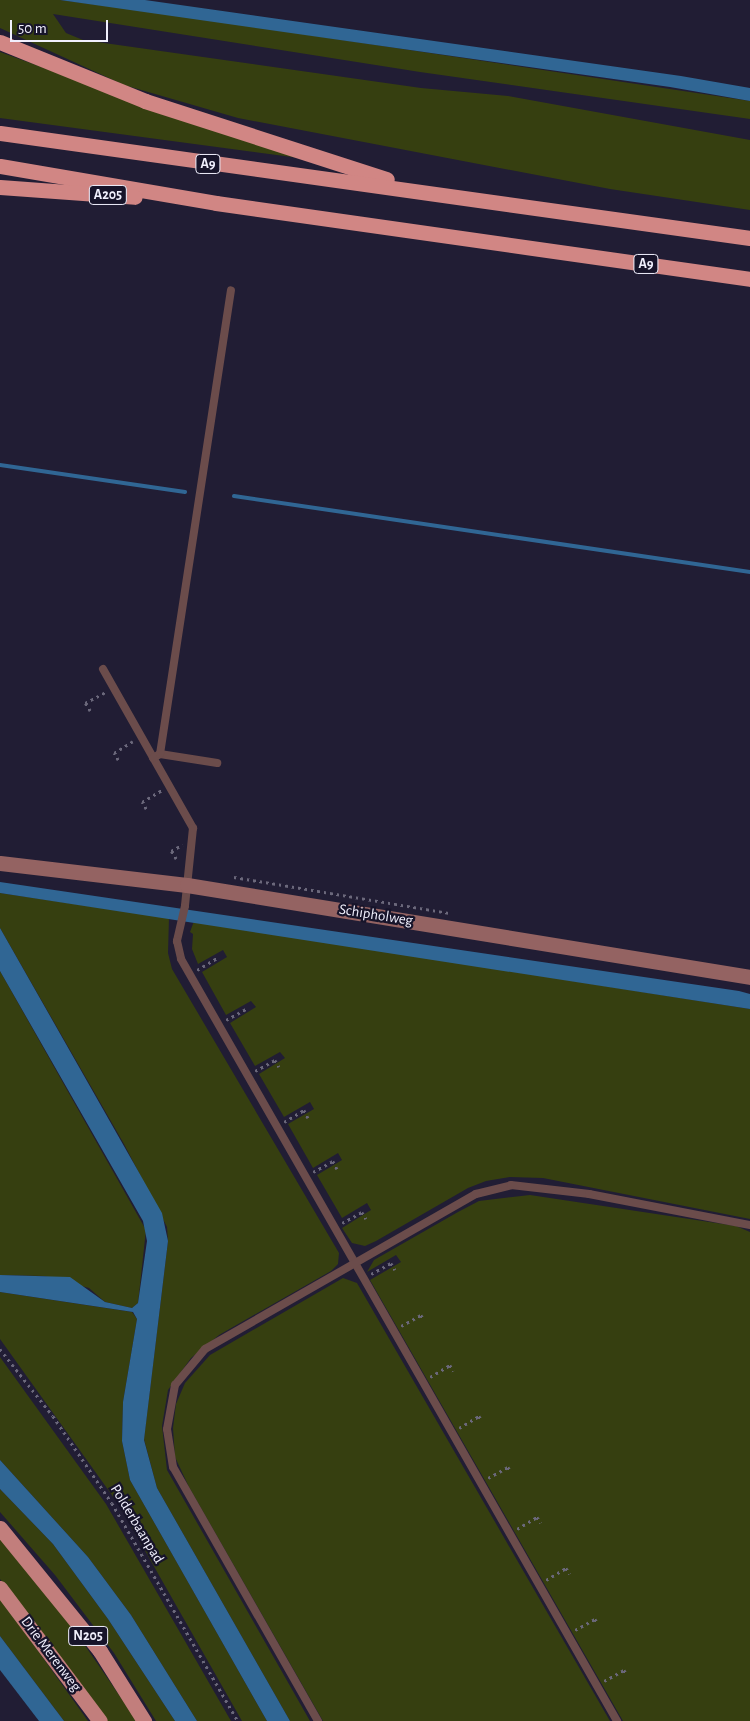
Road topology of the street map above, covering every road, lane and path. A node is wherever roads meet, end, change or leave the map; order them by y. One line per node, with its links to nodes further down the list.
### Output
1 (0, 42): 5 (highway, A9)
2 (0, 133): 5 (highway, A9)
3 (0, 166): 6 (highway, A9)
4 (0, 187): 6 (highway, A205)
5 (416, 189): 7 (highway, A9)
6 (216, 203): 8 (highway, A9)
7 (750, 238)
8 (750, 279)
9 (232, 290): 14 (lane)
10 (103, 669): 11 (lane)
11 (114, 688): 12 (path); 13 (lane)
12 (90, 711)
13 (141, 736): 14 (lane); 15 (path)
14 (157, 756): 16 (lane); 17 (lane)
15 (118, 760)
16 (218, 763)
17 (170, 786): 18 (path); 20 (lane)
18 (146, 810)
19 (0, 862): 20 (main road, Schipholweg)
20 (187, 885): 22 (lane); 23 (main road, Schipholweg)
21 (217, 958): 22 (path)
22 (189, 974): 25 (lane)
23 (750, 977)
24 (246, 1009): 25 (path)
25 (218, 1024): 27 (lane)
26 (279, 1067): 27 (path)
27 (248, 1076): 29 (lane)
28 (308, 1118): 29 (path)
29 (276, 1126): 31 (lane)
30 (337, 1169): 31 (path)
31 (305, 1177): 34 (lane)
32 (366, 1219): 34 (path)
33 (750, 1225): 35 (lane)
34 (334, 1228): 35 (lane)
35 (354, 1262): 37 (lane); 60 (lane)
36 (395, 1270): 37 (path)
37 (363, 1279): 39 (lane)
38 (424, 1320): 39 (path)
39 (393, 1331): 42 (lane)
40 (0, 1349): 59 (path, Polderbaanpad)
41 (453, 1371): 42 (path)
42 (422, 1382): 44 (lane)
43 (482, 1421): 44 (path)
44 (451, 1432): 46 (lane)
45 (511, 1472): 46 (path)
46 (480, 1483): 49 (lane)
47 (541, 1523): 49 (path)
48 (0, 1528): 58 (highway, N205)
49 (509, 1534): 51 (lane)
50 (570, 1574): 51 (path)
51 (538, 1584): 54 (lane)
52 (0, 1588): 57 (highway, Drie Merenweg / N205)
53 (598, 1624): 54 (path)
54 (567, 1635): 56 (lane)
55 (627, 1675): 56 (path)
56 (597, 1686): 61 (lane)
57 (100, 1721)
58 (144, 1721)
59 (238, 1721)
60 (318, 1721)
61 (617, 1721)

